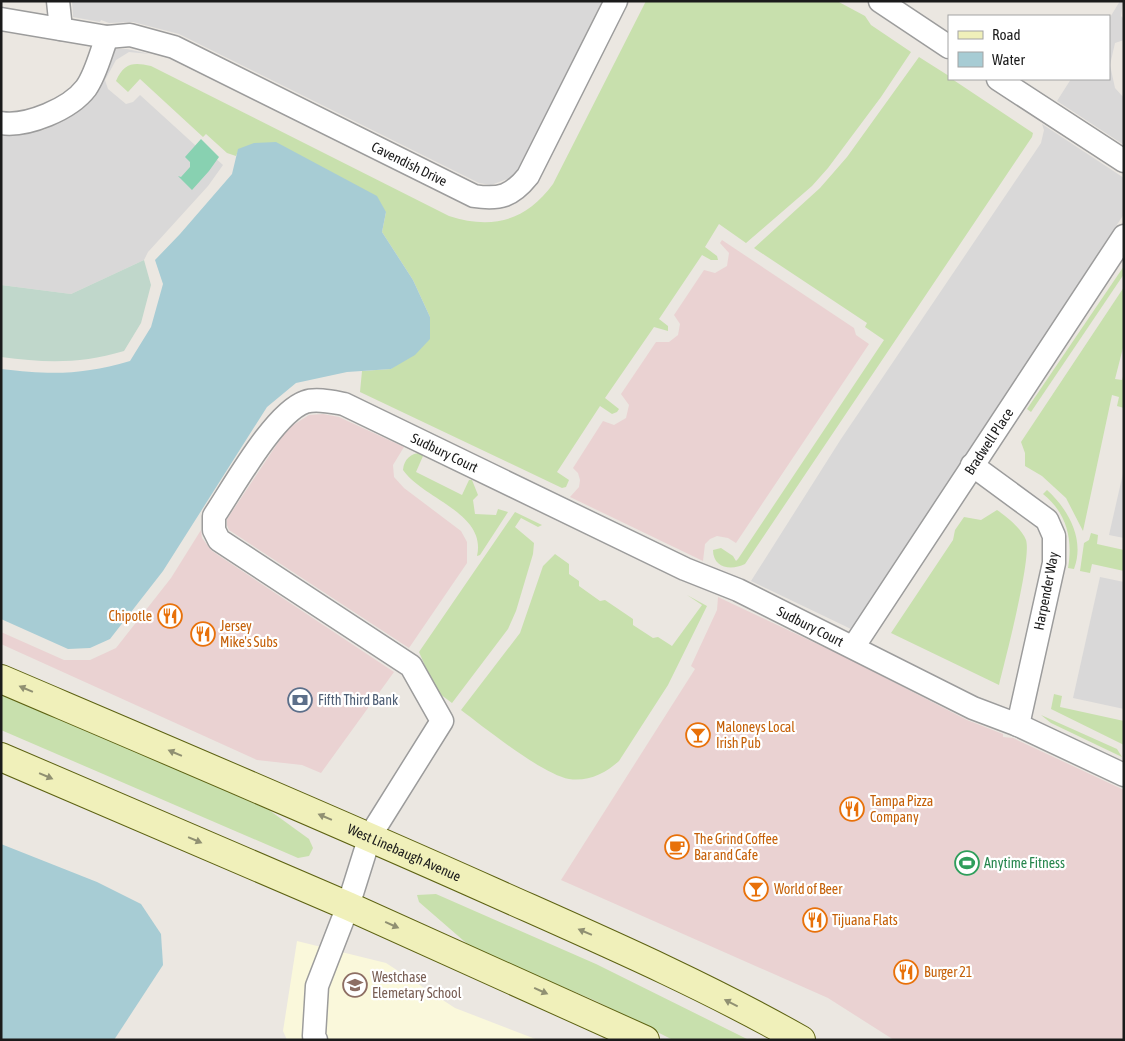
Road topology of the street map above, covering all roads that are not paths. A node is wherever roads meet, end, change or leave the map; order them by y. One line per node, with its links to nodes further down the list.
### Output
1 (58, 1): 5 (street)
2 (616, 1): 6 (street, Cavendish Drive)
3 (880, 1): 7 (street)
4 (1, 19): 5 (street, Cavendish Drive)
5 (61, 29): 6 (street, Cavendish Drive)
6 (107, 37): 9 (street)
7 (948, 46)
8 (1000, 80): 10 (street)
9 (1, 123)
10 (1124, 161)
11 (1124, 236): 12 (street, Bradwell Place)
12 (972, 464): 13 (street, Bradwell Place); 15 (street, Harpender Way)
13 (854, 646): 15 (street, Sudbury Court); 18 (street, Sudbury Court)
14 (1, 679): 18 (main road, West Linebaugh Avenue, one-way to 14)
15 (1018, 725): 17 (street, Sudbury Court)
16 (1, 757): 19 (main road, one-way to 19)
17 (1124, 775)
18 (370, 836): 19 (street); 22 (main road, West Linebaugh Avenue, one-way to 18)
19 (348, 906): 20 (street); 21 (main road, one-way to 21)
20 (316, 1040)
21 (645, 1040)
22 (801, 1040)

